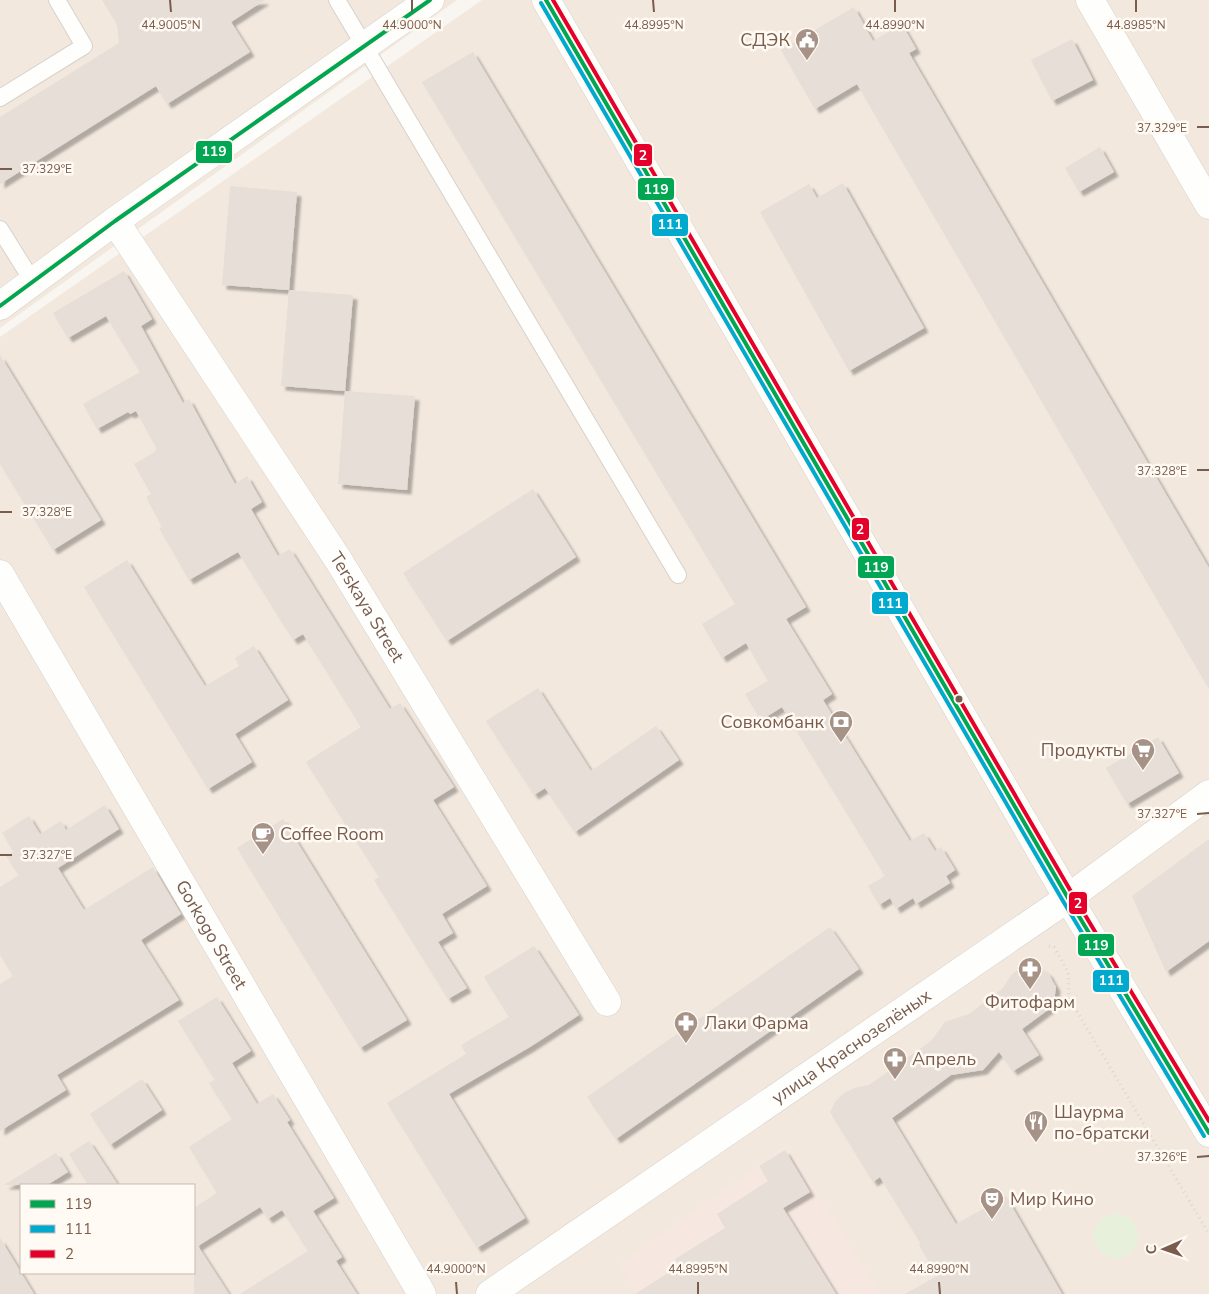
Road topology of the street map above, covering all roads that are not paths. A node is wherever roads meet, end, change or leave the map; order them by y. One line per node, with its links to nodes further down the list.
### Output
1 (57, 0): 7 (lane)
2 (337, 0): 6 (lane)
3 (430, 0): 6 (street)
4 (546, 0): 16 (street)
5 (1090, 0): 8 (street)
6 (365, 46): 9 (street); 14 (lane)
7 (0, 98)
8 (1209, 205)
9 (115, 221): 11 (street); 17 (street, Terskaya Street)
10 (0, 229): 11 (lane)
11 (33, 282): 12 (street)
12 (0, 306)
13 (0, 574): 19 (street, Gorkogo Street)
14 (678, 575)
15 (1209, 794): 16 (street, улица Краснозелёных)
16 (1068, 898): 18 (street); 20 (street, улица Краснозелёных)
17 (607, 1002)
18 (1209, 1133)
19 (422, 1294)
20 (490, 1294)

